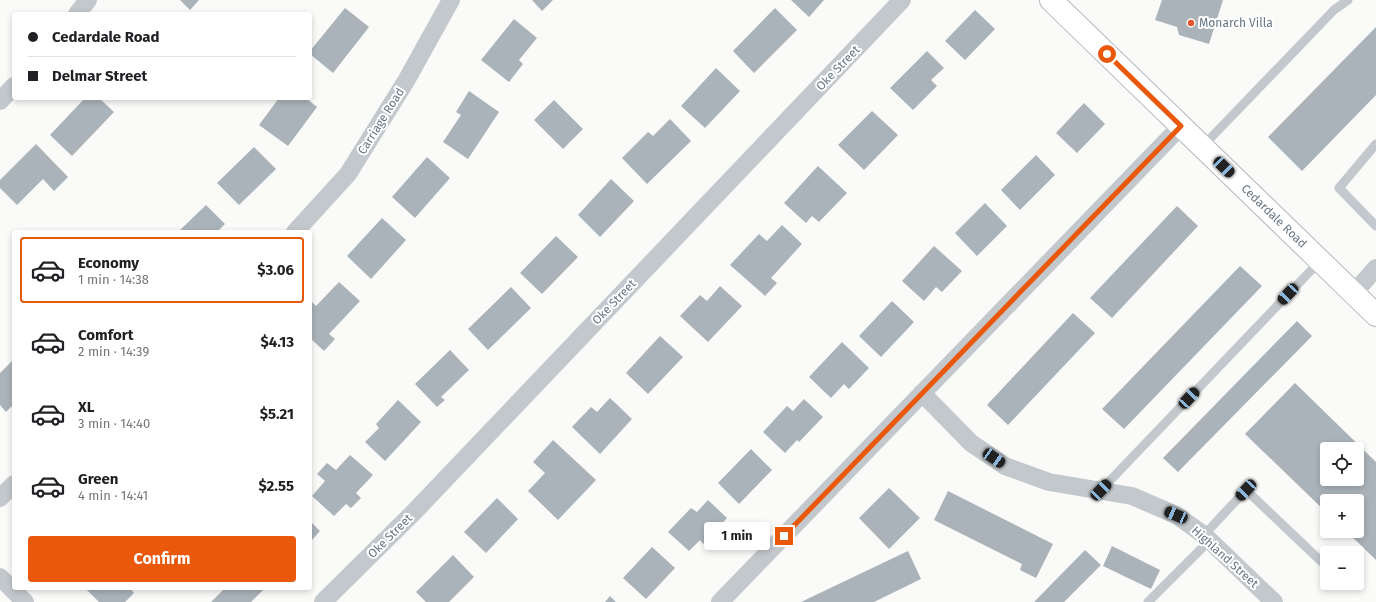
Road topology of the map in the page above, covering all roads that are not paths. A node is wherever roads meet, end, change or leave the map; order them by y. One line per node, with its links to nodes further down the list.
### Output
1 (88, 0): 6 (street)
2 (451, 0): 13 (street, Carriage Road)
3 (902, 0): 29 (street, Oke Street)
4 (1051, 0): 9 (street, Cedardale Road)
5 (1348, 0): 11 (lane)
6 (79, 12)
7 (12, 88): 8 (street)
8 (0, 101)
9 (1181, 126): 11 (street, Cedardale Road); 18 (street)
10 (1376, 144): 12 (lane)
11 (1202, 147): 14 (street, Cedardale Road)
12 (1376, 226)
13 (297, 230)
14 (1320, 261): 16 (street, Cedardale Road); 20 (lane)
15 (1376, 268): 16 (street)
16 (1354, 293): 17 (street, Cedardale Road)
17 (1376, 315)
18 (922, 393): 20 (street, Highland Street); 30 (street)
19 (12, 486): 21 (street)
20 (1101, 490): 22 (street, Highland Street)
21 (0, 498)
22 (1207, 538): 23 (lane); 27 (street, Highland Street); 31 (lane)
23 (1320, 560)
24 (0, 577): 25 (street)
25 (12, 589)
26 (13, 590): 28 (street)
27 (1266, 599)
28 (25, 602)
29 (324, 602)
30 (720, 602)
31 (1148, 602)

